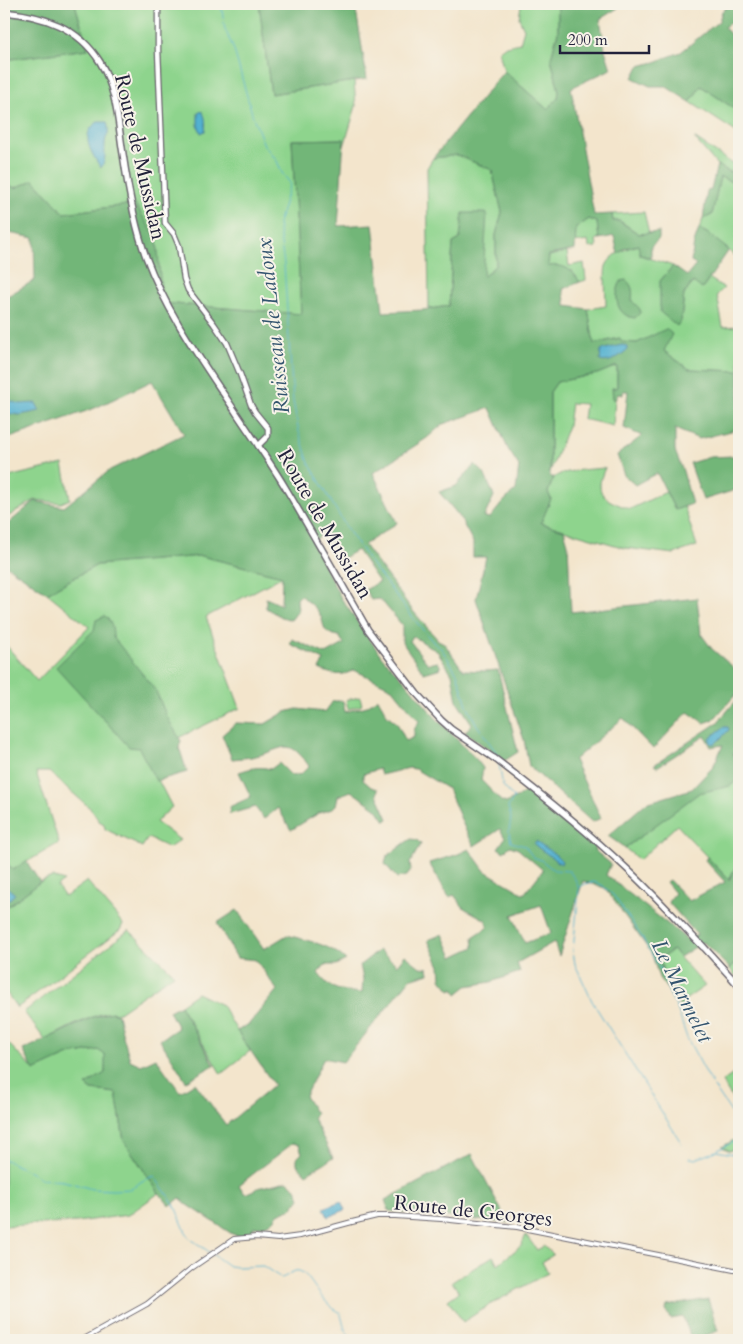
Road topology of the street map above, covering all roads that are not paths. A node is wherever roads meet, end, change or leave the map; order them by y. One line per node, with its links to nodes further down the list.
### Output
1 (158, 4): 3 (main road)
2 (4, 12): 3 (main road, Route de Mussidan)
3 (259, 445): 4 (main road, Route de Mussidan)
4 (395, 663): 5 (main road, Route de Mussidan); 5 (main road, Route de Mussidan)
5 (495, 759): 6 (main road, Route de Mussidan)
6 (739, 986)
7 (739, 1271): 8 (street, Route de Georges)
8 (82, 1340)

